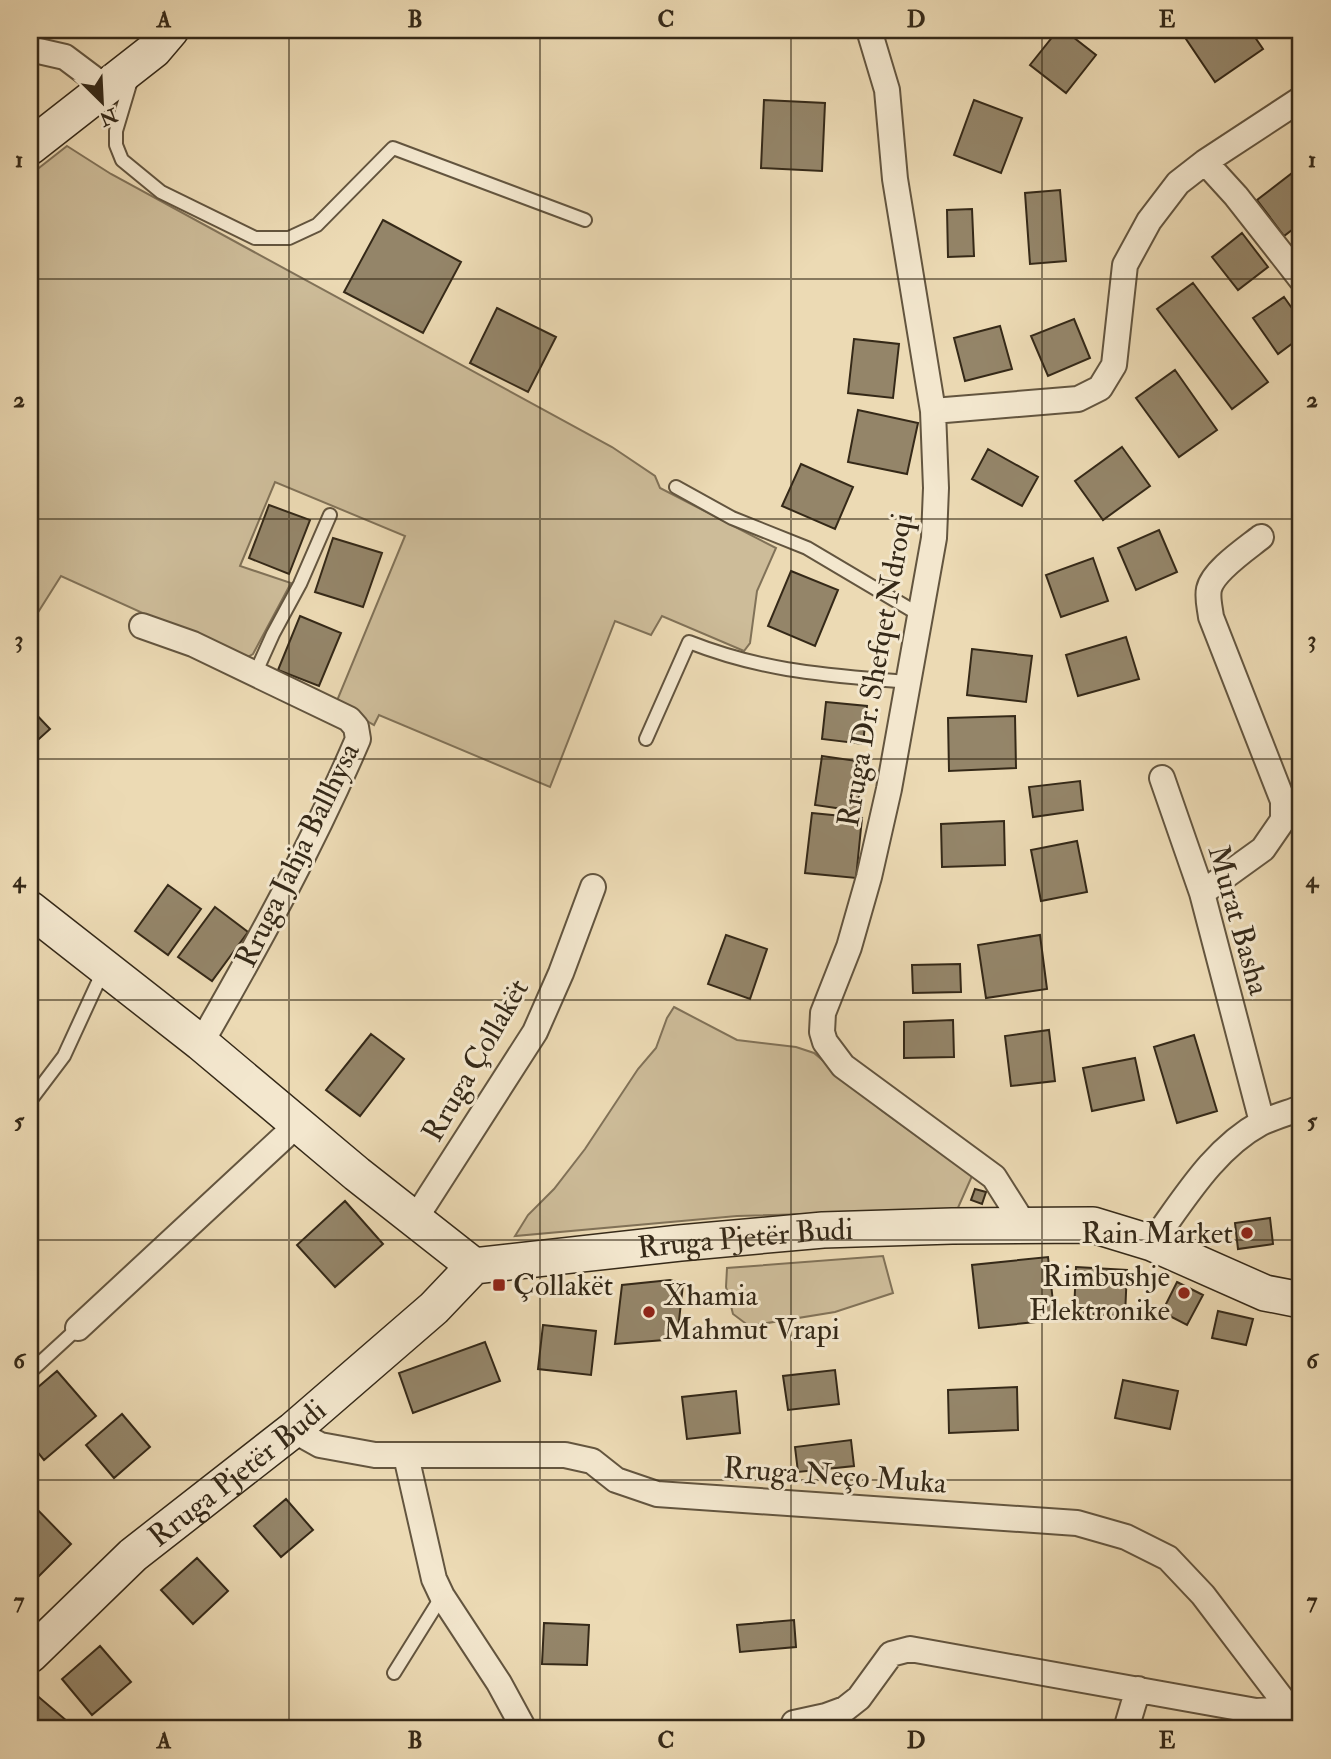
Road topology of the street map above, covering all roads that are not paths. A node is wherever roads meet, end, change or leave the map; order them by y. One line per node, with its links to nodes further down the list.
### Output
1 (171, 30): 4 (main road)
2 (869, 30): 10 (street, Rruga Dr. Shefqet Ndroqi)
3 (30, 49): 4 (street)
4 (115, 79): 6 (main road); 8 (lane)
5 (1301, 99): 7 (street)
6 (30, 147)
7 (1205, 162): 9 (street); 10 (street)
8 (584, 220)
9 (1301, 279)
10 (933, 411): 14 (street, Rruga Dr. Shefqet Ndroqi)
11 (676, 487): 14 (lane)
12 (330, 514): 16 (lane)
13 (1261, 537): 21 (street)
14 (920, 615): 17 (street, Rruga Dr. Shefqet Ndroqi)
15 (142, 626): 16 (street, Rruga Jahja Ballhysa)
16 (255, 674): 24 (street, Rruga Jahja Ballhysa)
17 (907, 682): 18 (lane); 30 (street, Rruga Dr. Shefqet Ndroqi)
18 (646, 739)
19 (1161, 778): 21 (street, Murat Basha)
20 (593, 887): 29 (street, Rruga Çollakët)
21 (1202, 893): 27 (street, Murat Basha)
22 (30, 909): 23 (main road)
23 (105, 966): 24 (main road); 25 (lane)
24 (201, 1043): 28 (main road)
25 (30, 1101)
26 (1301, 1108): 27 (street)
27 (1262, 1122): 31 (street)
28 (299, 1123): 29 (main road); 34 (street)
29 (415, 1219): 32 (main road)
30 (1025, 1226): 31 (main road, Rruga Pjetër Budi); 32 (main road, Rruga Pjetër Budi)
31 (1152, 1242): 33 (main road, Rruga Pjetër Budi)
32 (474, 1266): 36 (main road, Rruga Pjetër Budi)
33 (1301, 1300)
34 (78, 1328): 35 (lane)
35 (30, 1372)
36 (293, 1430): 37 (street, Rruga Neço Muka); 39 (main road, Rruga Pjetër Budi)
37 (406, 1456): 38 (street); 42 (street, Rruga Neço Muka)
38 (442, 1596): 40 (lane); 44 (street)
39 (30, 1655)
40 (394, 1673)
41 (1138, 1689): 42 (street); 43 (street); 45 (street)
42 (1297, 1712)
43 (794, 1723)
44 (524, 1729)
45 (1126, 1729)

